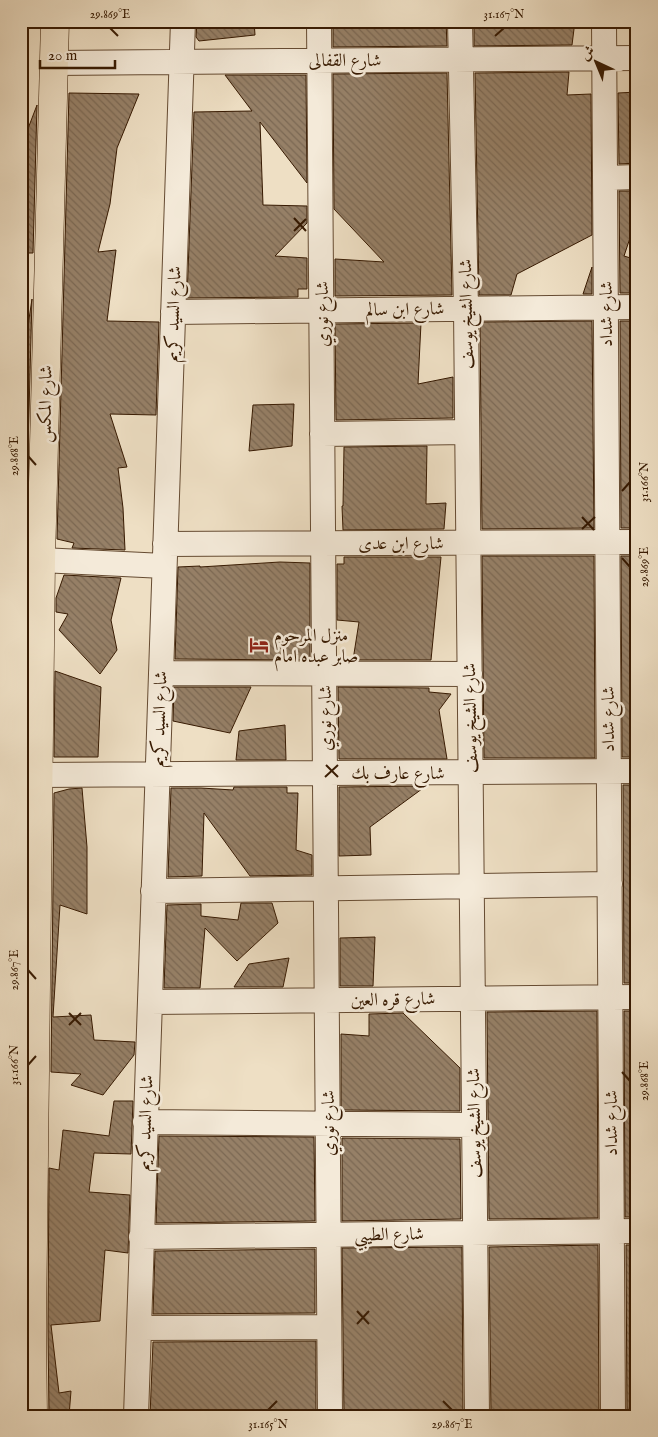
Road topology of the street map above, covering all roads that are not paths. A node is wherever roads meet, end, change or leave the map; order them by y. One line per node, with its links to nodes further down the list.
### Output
1 (55, 21): 11 (main road, شارع المكس)
2 (183, 21): 10 (street, شارع السيد كريم)
3 (319, 21): 8 (street, شارع نوري)
4 (460, 21): 9 (street, شارع الشيخ يوسف)
5 (604, 21): 6 (street, شارع شداد)
6 (604, 58): 7 (street, شارع القفالى); 9 (street, شارع القفالى); 13 (street, شارع شداد)
7 (637, 58)
8 (319, 60): 9 (street, شارع القفالى); 10 (street, شارع القفالى); 17 (street, شارع نوري)
9 (461, 60): 16 (street, شارع الشيخ يوسف)
10 (181, 62): 11 (street, شارع القفالى); 18 (street, شارع السيد كريم)
11 (54, 63): 26 (main road, شارع المكس)
12 (637, 177): 13 (street)
13 (605, 178): 15 (street, شارع شداد)
14 (637, 306): 15 (street, شارع ابن سالم)
15 (606, 307): 16 (street, شارع ابن سالم); 21 (street, شارع شداد)
16 (466, 309): 17 (street, شارع ابن سالم); 19 (street, شارع الشيخ يوسف)
17 (322, 310): 18 (street, شارع ابن سالم); 20 (street, شارع نوري)
18 (173, 312): 25 (street, شارع السيد كريم)
19 (467, 432): 20 (street); 23 (street, شارع الشيخ يوسف)
20 (322, 434): 24 (street, شارع نوري)
21 (607, 542): 22 (street, شارع ابن عدى); 23 (street, شارع ابن عدى); 31 (street, شارع شداد)
22 (637, 542)
23 (468, 543): 24 (street, شارع ابن عدى); 29 (street, شارع الشيخ يوسف)
24 (324, 544): 25 (street, شارع ابن عدى); 28 (street, شارع نوري)
25 (165, 555): 26 (street, شارع ابن عدى); 27 (street, شارع السيد كريم)
26 (41, 560): 35 (main road, شارع المكس)
27 (161, 673): 28 (street); 34 (street, شارع السيد كريم)
28 (324, 673): 29 (street); 33 (street, شارع نوري)
29 (470, 674): 30 (street, شارع الشيخ يوسف)
30 (471, 772): 31 (street, شارع عارف بك); 33 (street, شارع عارف بك); 37 (street, شارع الشيخ يوسف)
31 (609, 772): 32 (street, شارع عارف بك); 36 (street, شارع شداد)
32 (637, 772)
33 (325, 773): 34 (street, شارع عارف بك); 38 (street, شارع نوري)
34 (157, 774): 35 (street, شارع عارف بك); 39 (street, شارع السيد كريم)
35 (39, 775): 55 (main road, شارع المكس)
36 (610, 884): 37 (street); 41 (street, شارع شداد)
37 (472, 886): 38 (street); 42 (street, شارع الشيخ يوسف)
38 (326, 888): 39 (street); 43 (street, شارع نوري)
39 (153, 892): 44 (street, شارع السيد كريم)
40 (637, 997): 41 (street, شارع قره العين)
41 (610, 998): 42 (street, شارع قره العين); 48 (street, شارع شداد)
42 (473, 999): 43 (street, شارع قره العين); 47 (street, شارع الشيخ يوسف)
43 (327, 1000): 44 (street, شارع قره العين); 46 (street, شارع نوري)
44 (150, 1002): 45 (street, شارع السيد كريم)
45 (145, 1122): 46 (street); 52 (street, شارع السيد كريم)
46 (328, 1124): 47 (street); 51 (street, شارع نوري)
47 (474, 1125): 50 (street, شارع الشيخ يوسف)
48 (612, 1231): 49 (street, شارع الطيبي); 50 (street, شارع الطيبي); 59 (street, شارع شداد)
49 (637, 1231)
50 (475, 1233): 51 (street, شارع الطيبي); 58 (street, شارع الشيخ يوسف)
51 (328, 1235): 52 (street, شارع الطيبي); 53 (street, شارع نوري)
52 (142, 1237): 54 (street, شارع السيد كريم)
53 (329, 1327): 54 (street); 57 (street, شارع نوري)
54 (139, 1328): 56 (street, شارع السيد كريم)
55 (33, 1416)
56 (136, 1416)
57 (330, 1416)
58 (477, 1416)
59 (613, 1416)

